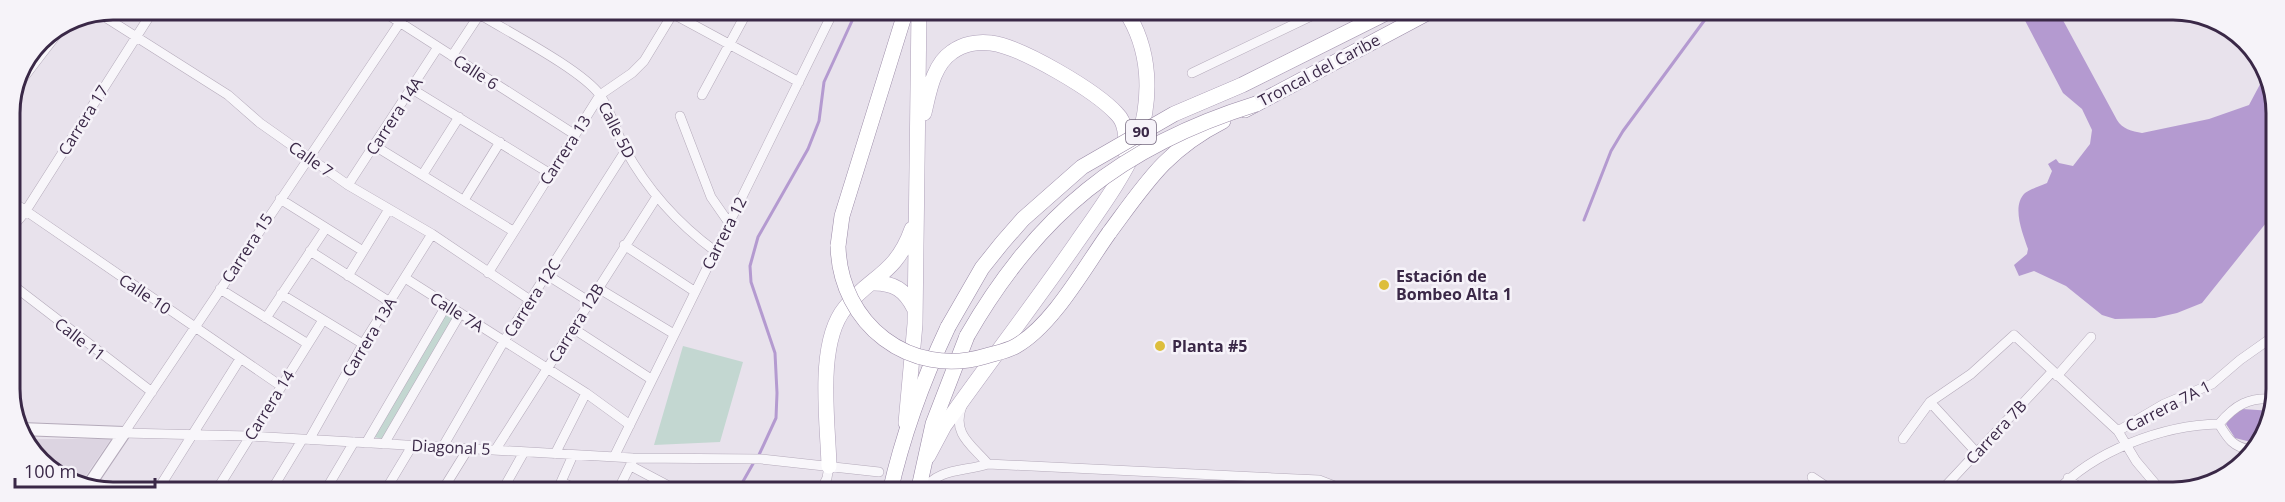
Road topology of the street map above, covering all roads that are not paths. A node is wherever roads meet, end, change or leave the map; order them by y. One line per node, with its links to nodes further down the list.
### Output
1 (110, 20): 18 (street, Calle 7)
2 (146, 20): 18 (street, Carrera 17)
3 (396, 20): 17 (street, Calle 6)
4 (402, 20): 17 (street, Carrera 15)
5 (473, 20): 21 (street)
6 (492, 20): 25 (street, Calle 5D)
7 (666, 20): 25 (street, Carrera 13)
8 (688, 20): 19 (street)
9 (743, 20): 19 (street)
10 (829, 20): 23 (street, Carrera 12)
11 (903, 20): 27 (main road, bridge)
12 (919, 20): 31 (main road)
13 (1130, 20): 36 (main road)
14 (1303, 20): 22 (street)
15 (1372, 20): 115 (main road, Troncal del Caribe / 90, bridge)
16 (1414, 20): 27 (main road, Troncal del Caribe / 90)
17 (400, 23): 20 (street, Calle 6); 35 (street, Carrera 15)
18 (135, 36): 35 (street, Calle 7); 45 (street, Carrera 17)
19 (731, 43): 23 (street); 26 (street)
20 (438, 47): 21 (street, Calle 6); 24 (street, Carrera 14A)
21 (452, 56): 30 (street, Calle 6)
22 (1196, 72)
23 (799, 82): 48 (street, Carrera 12)
24 (412, 89): 29 (street); 33 (street, Carrera 14A)
25 (600, 95): 30 (street, Carrera 13); 34 (street, Calle 5D)
26 (702, 95)
27 (1256, 104): 118 (main road, Troncal del Caribe / 90, bridge)
28 (680, 116): 48 (street)
29 (459, 117): 32 (street); 38 (street)
30 (574, 135): 37 (street, Carrera 13)
31 (917, 135): 36 (main road); 47 (main road)
32 (500, 142): 37 (street); 42 (street)
33 (375, 146): 38 (street); 39 (street, Carrera 14A)
34 (626, 150): 40 (street, Calle 5D); 57 (street, Carrera 12C)
35 (307, 157): 39 (street, Calle 7); 41 (street, Carrera 15)
36 (1127, 162): 89 (main road)
37 (549, 173): 50 (street, Carrera 13)
38 (423, 174): 42 (street)
39 (348, 185): 44 (street, Calle 7)
40 (656, 198): 52 (street, Carrera 12B); 55 (street, Calle 5D)
41 (280, 199): 49 (street); 62 (street, Carrera 15)
42 (464, 200): 50 (street)
43 (20, 208): 45 (street, Calle 10)
44 (389, 209): 51 (street, Calle 7); 54 (street)
45 (25, 212): 46 (street, Carrera 17); 74 (street, Calle 10)
46 (20, 218)
47 (916, 219): 60 (main road); 70 (main road)
48 (729, 223): 55 (street, Carrera 12)
49 (326, 228): 53 (street); 54 (street)
50 (513, 231): 56 (street, Carrera 13)
51 (432, 234): 56 (street, Calle 7); 59 (street, Carrera 13A)
52 (624, 245): 61 (street, Carrera 12B); 64 (street)
53 (310, 251): 58 (street); 65 (street)
54 (363, 251): 58 (street)
55 (715, 251): 64 (street, Carrera 12)
56 (488, 273): 66 (street, Calle 7)
57 (547, 275): 66 (street, Carrera 12C); 68 (street)
58 (348, 276): 67 (street)
59 (405, 278): 67 (street, Carrera 13A); 69 (street, Calle 7A)
60 (874, 283): 70 (main road); 119 (main road)
61 (598, 288): 68 (street, Carrera 12B); 76 (street)
62 (220, 289): 72 (street); 74 (street, Carrera 15)
63 (20, 291): 87 (street, Calle 11)
64 (694, 291): 76 (street, Carrera 12)
65 (281, 294): 72 (street); 73 (street)
66 (530, 300): 78 (street, Carrera 12C)
67 (390, 302): 81 (street, Carrera 13A)
68 (590, 302): 75 (street, Carrera 12B)
69 (446, 306): 71 (street, Calle 7A); 102 (street)
70 (914, 308): 115 (main road)
71 (460, 314): 78 (street, Calle 7A); 103 (street)
72 (266, 318): 80 (street)
73 (322, 320): 80 (street, Carrera 14); 81 (street)
74 (195, 328): 82 (street, Calle 10); 87 (street, Carrera 15)
75 (574, 329): 83 (street, Carrera 12B); 85 (street)
76 (674, 334): 85 (street, Carrera 12)
77 (2091, 337): 84 (street, Carrera 7B)
78 (504, 341): 83 (street, Calle 7A); 106 (street, Carrera 12C)
79 (2266, 342): 95 (street, Carrera 7A 1)
80 (308, 344): 86 (street, Carrera 14)
81 (363, 344): 100 (street, Carrera 13A)
82 (240, 359): 86 (street, Calle 10); 97 (street)
83 (547, 369): 88 (street, Calle 7A); 108 (street, Carrera 12B)
84 (2055, 374): 91 (street); 95 (street); 111 (street, Carrera 7B)
85 (651, 379): 93 (street, Carrera 12)
86 (281, 386): 98 (street, Carrera 14)
87 (152, 392): 96 (street, Carrera 15)
88 (586, 393): 93 (street, Calle 7A); 112 (street)
89 (968, 393): 117 (street); 118 (main road)
90 (2265, 398): 92 (street)
91 (1930, 402): 99 (street); 111 (street)
92 (2219, 424): 105 (street); 109 (street)
93 (630, 425): 114 (street, Carrera 12)
94 (29, 429): 96 (street, Diagonal 5)
95 (2118, 431): 105 (street)
96 (124, 433): 97 (street, Diagonal 5); 124 (street, Carrera 15)
97 (193, 434): 98 (street, Diagonal 5); 125 (street)
98 (249, 436): 100 (street, Diagonal 5); 126 (street, Carrera 14)
99 (1903, 439)
100 (305, 440): 101 (street, Diagonal 5); 127 (street, Carrera 13A)
101 (354, 442): 102 (street, Diagonal 5); 128 (street)
102 (366, 443): 103 (street, Diagonal 5)
103 (384, 444): 104 (street, Diagonal 5)
104 (412, 446): 106 (street, Diagonal 5); 129 (street)
105 (2127, 446): 122 (street); 145 (street)
106 (441, 447): 107 (street, Diagonal 5)
107 (468, 449): 108 (street, Diagonal 5); 130 (street)
108 (496, 449): 110 (street, Diagonal 5)
109 (2243, 449)
110 (524, 452): 112 (street, Diagonal 5); 131 (street)
111 (1977, 453): 142 (street, Carrera 7B)
112 (555, 454): 113 (street, Diagonal 5)
113 (573, 455): 114 (street, Diagonal 5); 132 (street)
114 (614, 457): 116 (street, Diagonal 5)
115 (898, 457): 136 (main road, 90)
116 (632, 462): 119 (street, Diagonal 5); 133 (street); 134 (street)
117 (988, 464): 123 (street); 138 (street)
118 (923, 465): 137 (main road, 90)
119 (829, 466): 120 (street, Diagonal 5); 135 (street)
120 (879, 472)
121 (1812, 477): 141 (street)
122 (2068, 478): 143 (street); 144 (street)
123 (1319, 480): 139 (street); 140 (street)
124 (92, 481)
125 (163, 482)
126 (221, 482)
127 (277, 482)
128 (330, 482)
129 (390, 482)
130 (448, 482)
131 (507, 482)
132 (562, 482)
133 (622, 482)
134 (664, 482)
135 (825, 482)
136 (892, 482)
137 (921, 482)
138 (930, 482)
139 (1316, 482)
140 (1324, 482)
141 (1820, 482)
142 (1949, 482)
143 (2065, 482)
144 (2073, 482)
145 (2155, 482)

